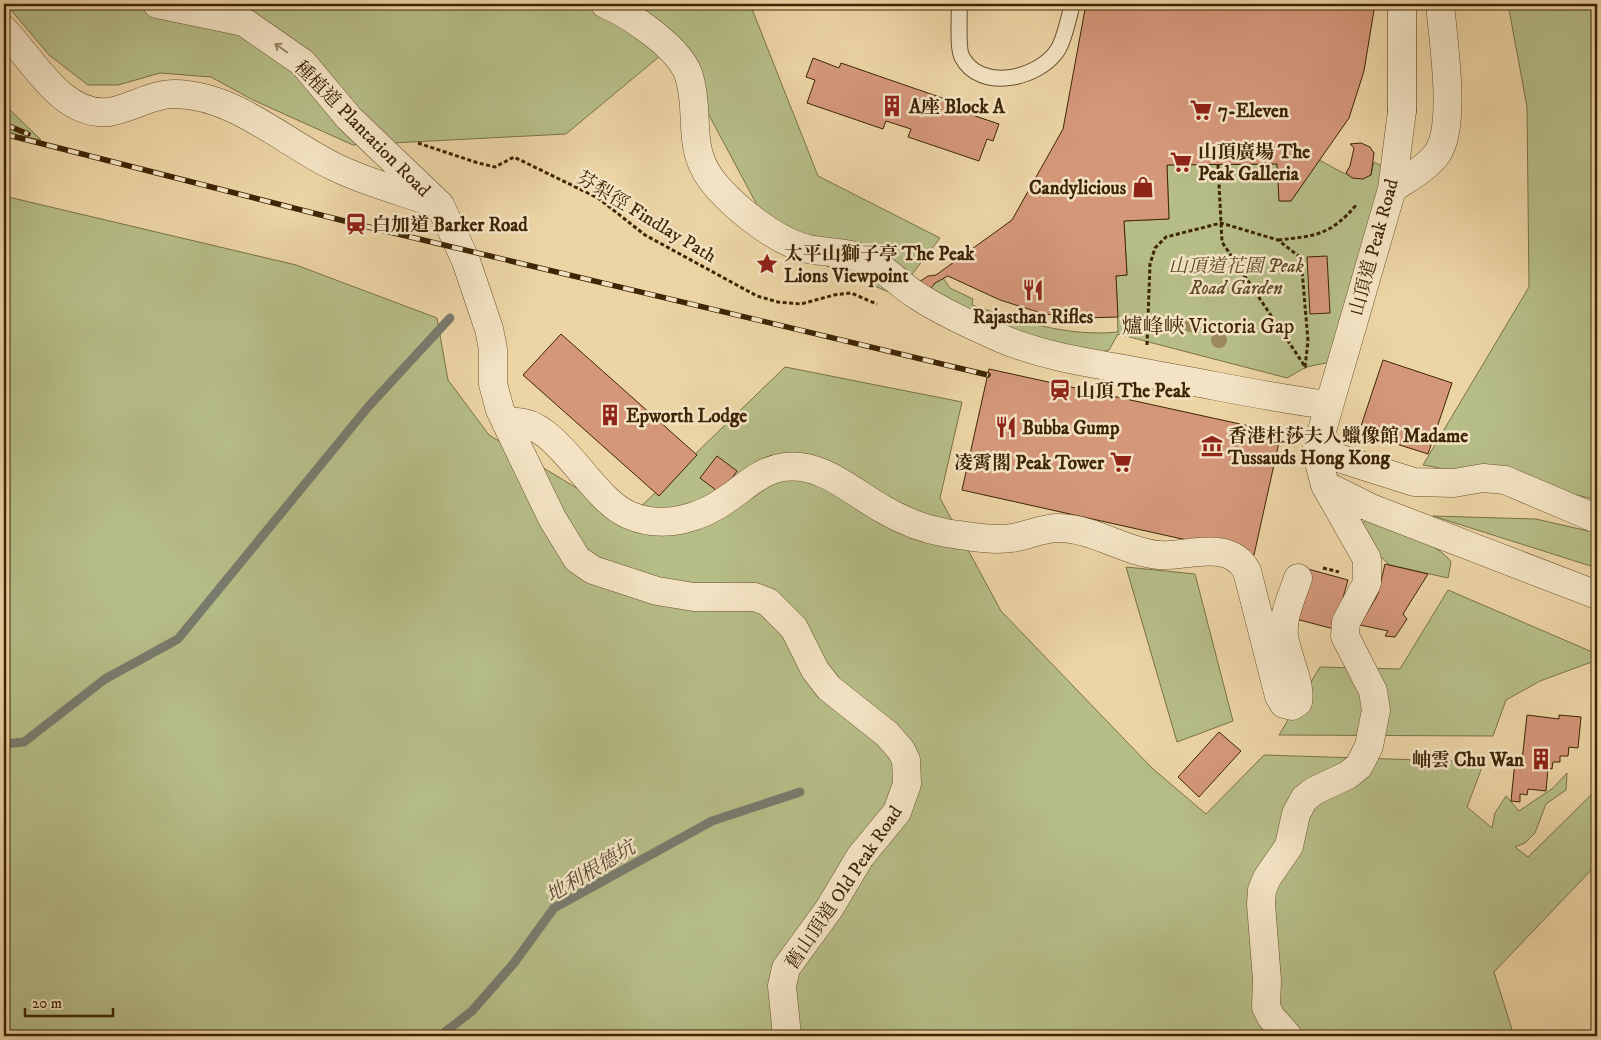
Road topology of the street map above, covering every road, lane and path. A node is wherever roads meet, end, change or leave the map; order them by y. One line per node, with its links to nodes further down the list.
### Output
1 (157, 4): 12 (street, 種植道 Plantation Road, one-way to 1)
2 (606, 4): 16 (street)
3 (960, 4): 4 (lane)
4 (1072, 4)
5 (1402, 4): 10 (street, 山頂道 Peak Road)
6 (1440, 4): 10 (street)
7 (4, 30): 12 (street)
8 (413, 141): 15 (path, 芬梨徑 Findlay Path)
9 (1218, 165): 13 (path)
10 (1392, 189): 17 (street, 山頂道 Peak Road)
11 (1360, 200): 14 (path)
12 (440, 205): 18 (street, 種植道 Plantation Road)
13 (1221, 223): 14 (path); 14 (path); 16 (path)
14 (1278, 240)
15 (882, 307)
16 (1145, 372): 17 (street)
17 (1328, 405): 19 (street, 山頂道 Peak Road)
18 (506, 423): 22 (street); 24 (street, 舊山頂道 Old Peak Road)
19 (1316, 451): 20 (street, 山頂道 Peak Road); 21 (street)
20 (1324, 485): 23 (street); 25 (street, 山頂道 Peak Road)
21 (1597, 519)
22 (1298, 578)
23 (1597, 595)
24 (787, 1036)
25 (1288, 1036)

